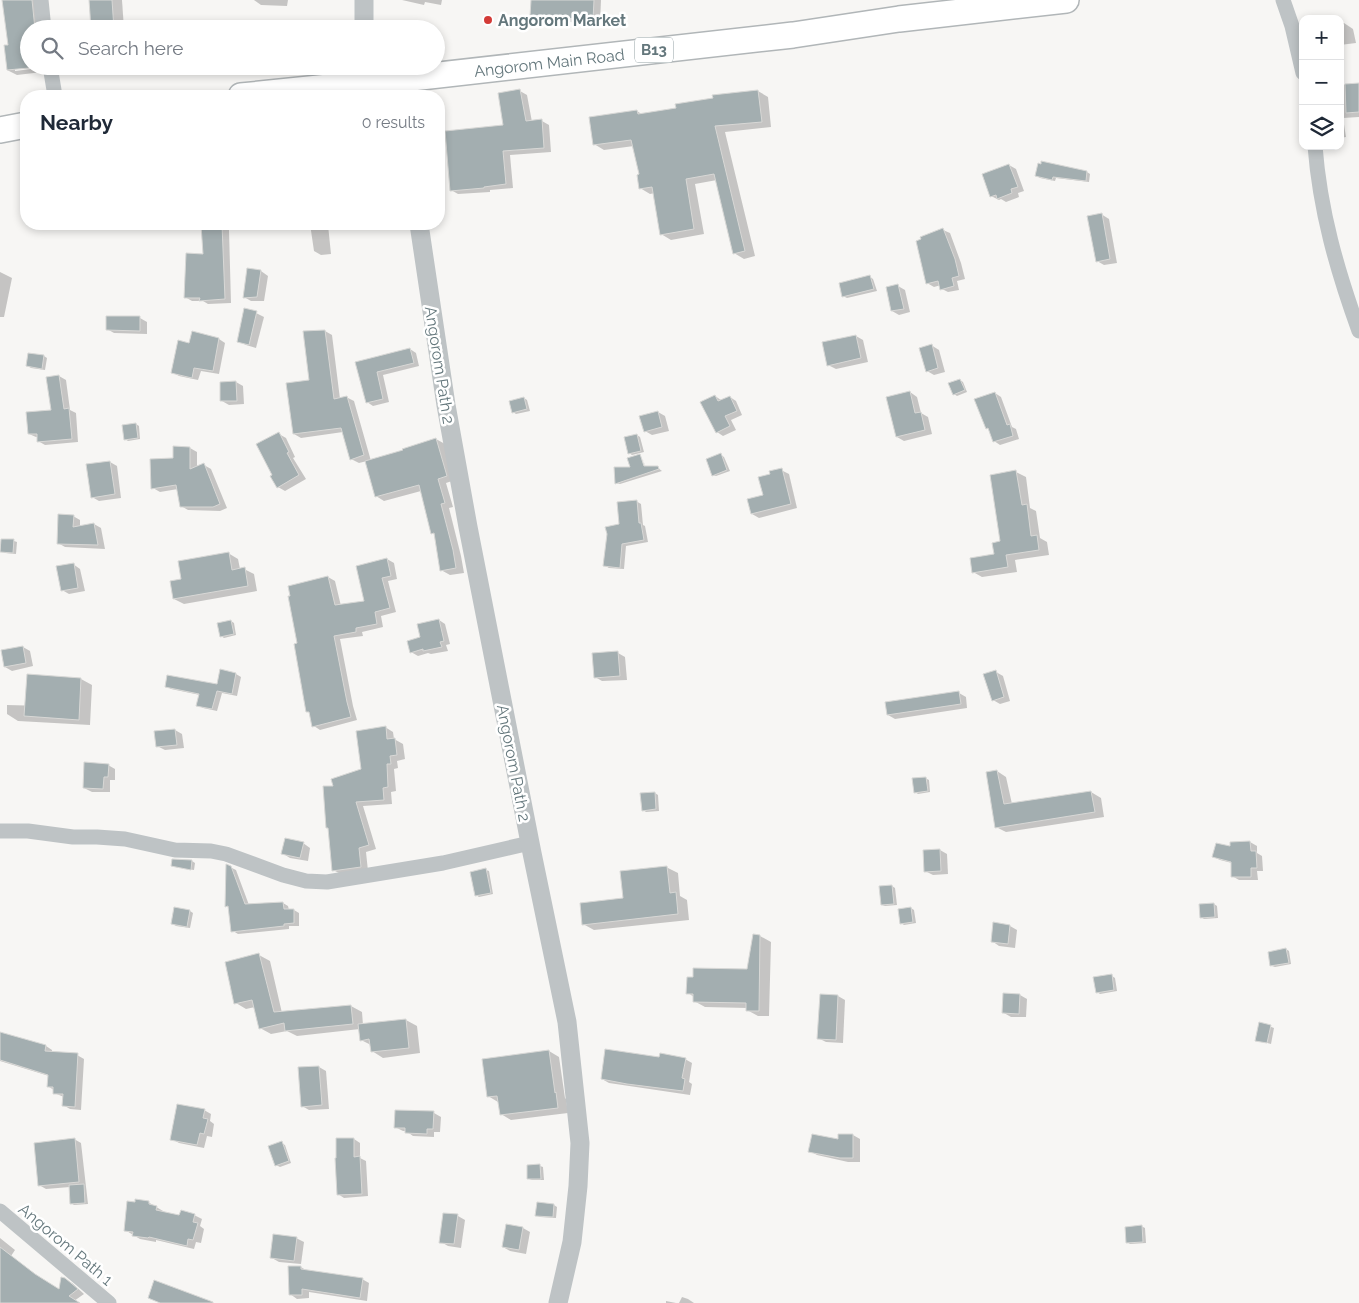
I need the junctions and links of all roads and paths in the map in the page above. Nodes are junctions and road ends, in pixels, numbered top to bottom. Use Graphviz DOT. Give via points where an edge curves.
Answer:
graph roads {
  1 [pos="41,0"];
  2 [pos="364,0"];
  3 [pos="1066,0"];
  4 [pos="1283,0"];
  5 [pos="43,20"];
  6 [pos="364,20"];
  7 [pos="1300,60"];
  8 [pos="52,75"];
  9 [pos="442,75"];
  10 [pos="445,75"];
  11 [pos="380,82"];
  12 [pos="54,90"];
  13 [pos="301,90"];
  14 [pos="20,126"];
  15 [pos="0,130"];
  16 [pos="1315,150"];
  17 [pos="419,230"];
  18 [pos="1359,331"];
  19 [pos="0,831"];
  20 [pos="530,843"];
  21 [pos="0,1211"];
  22 [pos="109,1303"];
  23 [pos="558,1303"];
  1 -- 5 [label="street"];
  2 -- 6 [label="street"];
  3 -- 10 [label="highway, Angorom Main Road / B13"];
  4 -- 7 [label="street"];
  8 -- 12 [label="street"];
  9 -- 11 [label="highway, Angorom Main Road / B13"];
  11 -- 13 [label="highway, Angorom Main Road / B13"];
  14 -- 15 [label="highway"];
  16 -- 18 [label="street" via="1336,266"];
  17 -- 20 [label="street, Angorom Path 2" via="468,527"];
  19 -- 20 [label="street" via="125,839 175,850 210,851 283,875 327,882 443,863"];
  20 -- 23 [label="street, Angorom Path 2" via="567,1022 580,1143 572,1242"];
  21 -- 22 [label="street, Angorom Path 1"];
}
